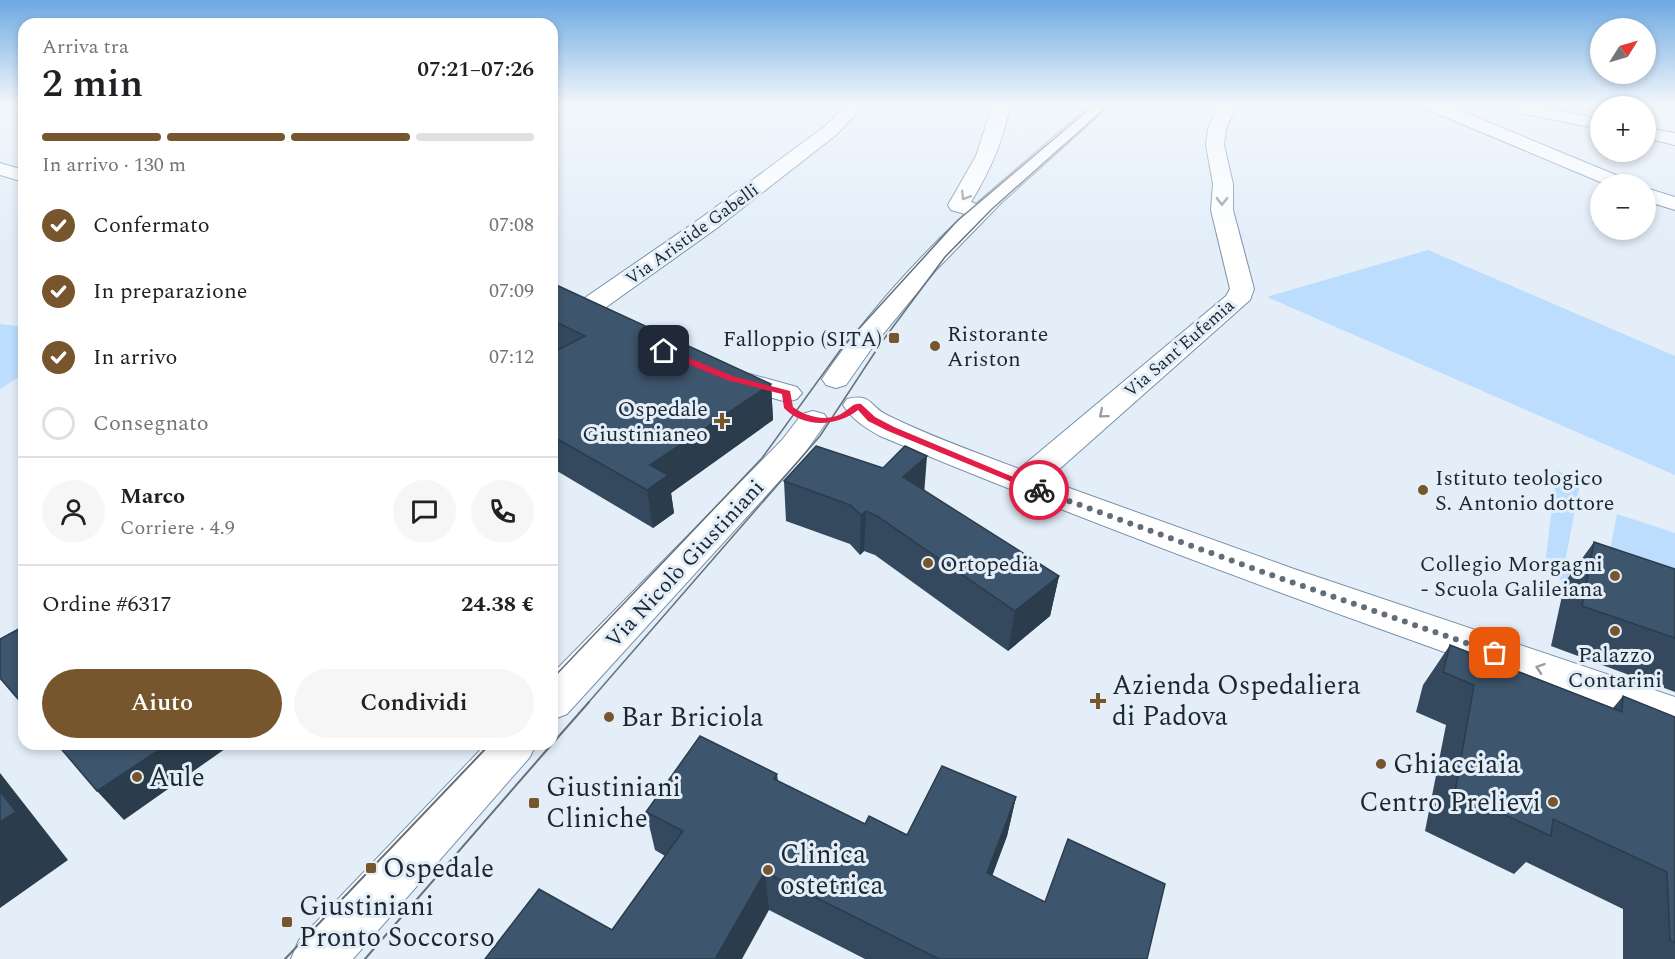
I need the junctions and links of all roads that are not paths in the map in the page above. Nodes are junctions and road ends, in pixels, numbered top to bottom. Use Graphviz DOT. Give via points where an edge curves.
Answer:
graph roads {
  1 [pos="807,149"];
  2 [pos="989,149"];
  3 [pos="1050,149"];
  4 [pos="1216,149"];
  5 [pos="1537,149"];
  6 [pos="0,169"];
  7 [pos="18,174"];
  8 [pos="1597,174"];
  9 [pos="1656,197"];
  10 [pos="1675,204"];
  11 [pos="979,212"];
  12 [pos="581,315"];
  13 [pos="708,369"];
  14 [pos="836,379"];
  15 [pos="787,393"];
  16 [pos="858,405"];
  17 [pos="813,420"];
  18 [pos="1023,483"];
  19 [pos="558,696"];
  20 [pos="1675,715"];
  21 [pos="509,750"];
  22 [pos="318,959"];
  1 -- 12 [label="street, Via Aristide Gabelli"];
  2 -- 11 [label="street, one-way" via="959,205"];
  3 -- 11 [label="street"];
  4 -- 18 [label="street, Via Sant'Eufemia, one-way" via="1223,184 1222,210 1242,289 1237,300"];
  5 -- 8 [label="street"];
  6 -- 7 [label="street"];
  9 -- 10 [label="street"];
  11 -- 14 [label="street" via="896,298"];
  13 -- 15 [label="street"];
  14 -- 15 [label="street" via="807,380"];
  14 -- 16 [label="street" via="854,387 859,393"];
  15 -- 17 [label="street" via="789,408"];
  16 -- 17 [label="street" via="846,416"];
  16 -- 18 [label="street" via="872,419 891,429"];
  17 -- 19 [label="street, Via Nicolò Giustiniani" via="793,447"];
  20 -- 18 [label="street, one-way" via="1274,576"];
  21 -- 22 [label="street"];
}
